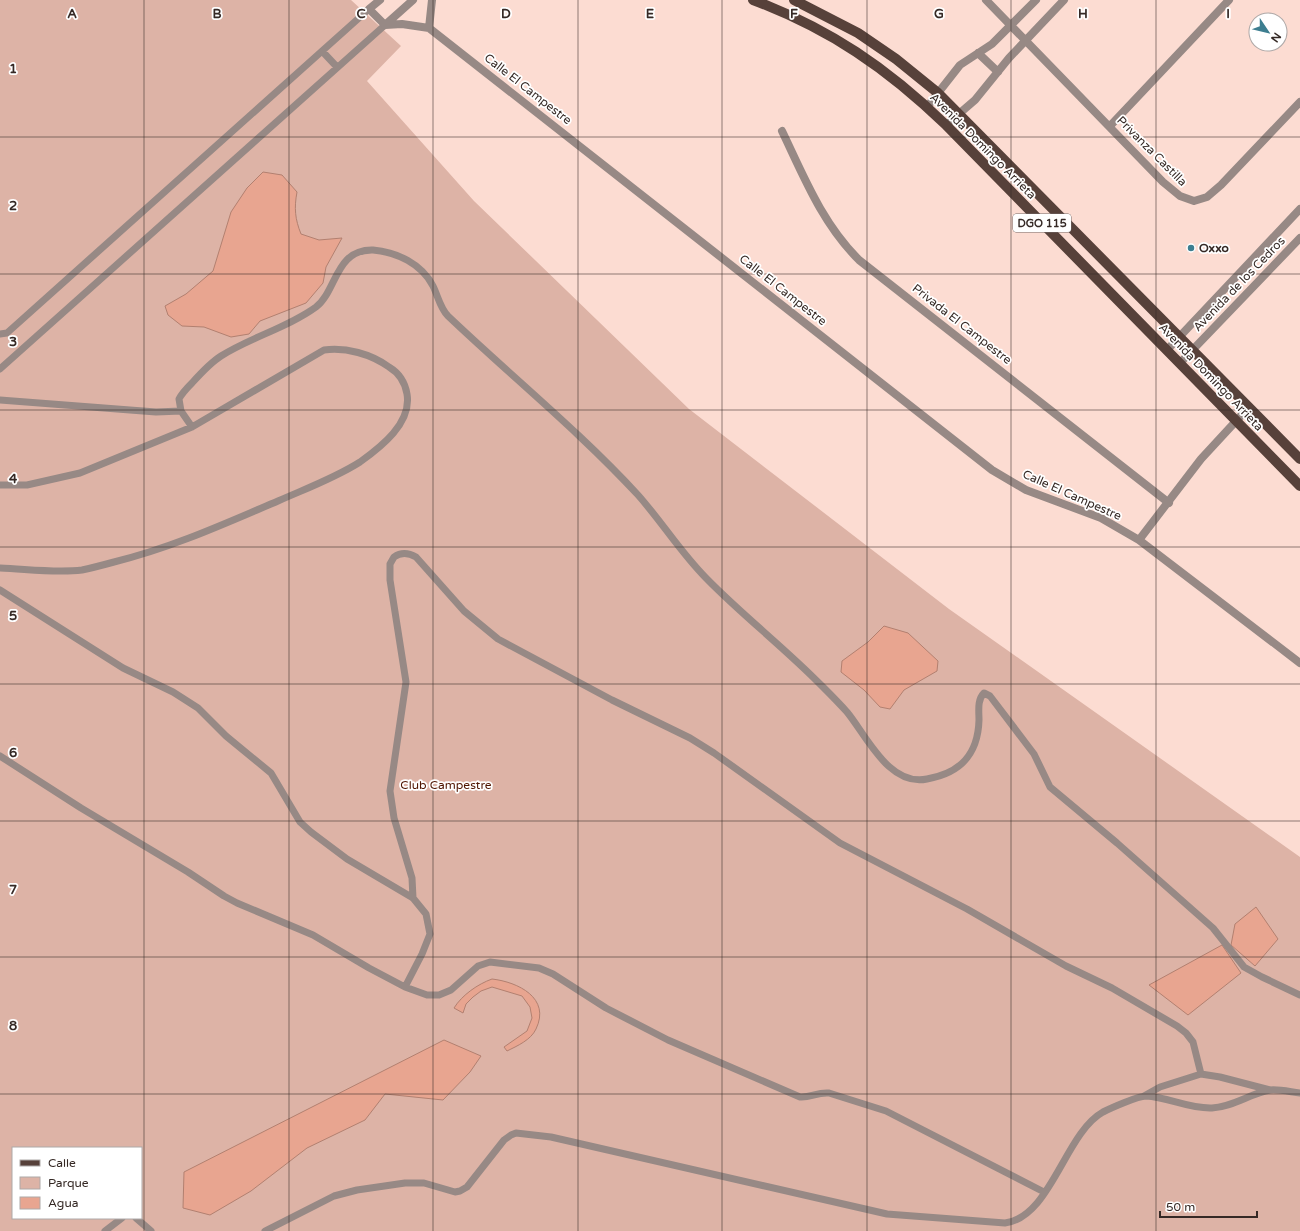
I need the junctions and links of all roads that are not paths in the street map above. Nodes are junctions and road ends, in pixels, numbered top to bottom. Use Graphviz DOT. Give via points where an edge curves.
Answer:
graph roads {
  1 [pos="380,0"];
  2 [pos="413,0"];
  3 [pos="432,0"];
  4 [pos="753,0"];
  5 [pos="794,0"];
  6 [pos="986,0"];
  7 [pos="1036,0"];
  8 [pos="1064,0"];
  9 [pos="1229,0"];
  10 [pos="369,9"];
  11 [pos="385,25"];
  12 [pos="1012,25"];
  13 [pos="429,28"];
  14 [pos="1026,39"];
  15 [pos="322,51"];
  16 [pos="978,53"];
  17 [pos="337,67"];
  18 [pos="998,72"];
  19 [pos="938,93"];
  20 [pos="1300,102"];
  21 [pos="927,107"];
  22 [pos="960,114"];
  23 [pos="946,125"];
  24 [pos="1110,126"];
  25 [pos="782,131"];
  26 [pos="1300,209"];
  27 [pos="1300,238"];
  28 [pos="3,334"];
  29 [pos="1179,337"];
  30 [pos="0,340"];
  31 [pos="1167,350"];
  32 [pos="1192,351"];
  33 [pos="1180,364"];
  34 [pos="0,369"];
  35 [pos="0,400"];
  36 [pos="1249,408"];
  37 [pos="182,411"];
  38 [pos="1235,421"];
  39 [pos="192,428"];
  40 [pos="1300,459"];
  41 [pos="0,485"];
  42 [pos="1300,486"];
  43 [pos="1168,503"];
  44 [pos="1139,540"];
  45 [pos="0,568"];
  46 [pos="0,590"];
  47 [pos="1300,663"];
  48 [pos="0,756"];
  49 [pos="414,898"];
  50 [pos="405,987"];
  51 [pos="1300,995"];
  52 [pos="1201,1074"];
  53 [pos="1270,1090"];
  54 [pos="1300,1093"];
  55 [pos="1144,1096"];
  56 [pos="1044,1192"];
  57 [pos="121,1219"];
  58 [pos="137,1219"];
  59 [pos="105,1231"];
  60 [pos="151,1231"];
  61 [pos="265,1231"];
  1 -- 10 [label="street"];
  2 -- 11 [label="street"];
  3 -- 13 [label="street"];
  4 -- 21 [label="main road, Avenida Domingo Arrieta / DGO 115" via="842,42 887,72"];
  5 -- 19 [label="main road, Avenida Domingo Arrieta / DGO 115" via="858,34 896,59"];
  6 -- 12 [label="street, Privanza Castilla"];
  7 -- 12 [label="street"];
  8 -- 14 [label="street"];
  9 -- 24 [label="street"];
  10 -- 11 [label="street"];
  10 -- 15 [label="lane"];
  11 -- 13 [label="street, Calle El Campestre" via="402,24"];
  11 -- 17 [label="lane"];
  12 -- 14 [label="street, Privanza Castilla"];
  12 -- 16 [label="street"];
  13 -- 44 [label="street, Calle El Campestre" via="992,470 1026,490 1101,518"];
  14 -- 18 [label="street"];
  14 -- 24 [label="street, Privanza Castilla"];
  15 -- 17 [label="lane"];
  15 -- 28 [label="lane"];
  16 -- 18 [label="street"];
  16 -- 19 [label="street" via="960,65"];
  17 -- 34 [label="lane"];
  18 -- 22 [label="street"];
  19 -- 21 [label="street"];
  19 -- 22 [label="main road, Avenida Domingo Arrieta / DGO 115"];
  20 -- 24 [label="street, Privanza Castilla" via="1221,185 1207,197 1194,201 1180,196 1163,182"];
  21 -- 23 [label="main road, Avenida Domingo Arrieta / DGO 115"];
  22 -- 23 [label="street"];
  22 -- 29 [label="main road, Avenida Domingo Arrieta / DGO 115"];
  23 -- 31 [label="main road, Avenida Domingo Arrieta / DGO 115"];
  25 -- 43 [label="street, Privada El Campestre" via="827,222 859,260"];
  26 -- 29 [label="street, Avenida de los Cedros"];
  27 -- 32 [label="street, Avenida de los Cedros"];
  28 -- 30 [label="lane"];
  29 -- 31 [label="street, Avenida de los Cedros"];
  29 -- 32 [label="main road, Avenida Domingo Arrieta / DGO 115"];
  31 -- 33 [label="main road, Avenida Domingo Arrieta / DGO 115"];
  32 -- 33 [label="street, Avenida de los Cedros"];
  32 -- 36 [label="main road, Avenida Domingo Arrieta / DGO 115"];
  33 -- 38 [label="main road, Avenida Domingo Arrieta / DGO 115"];
  35 -- 37 [label="lane" via="156,412"];
  36 -- 38 [label="street"];
  36 -- 40 [label="main road, Avenida Domingo Arrieta / DGO 115"];
  37 -- 39 [label="lane"];
  37 -- 51 [label="lane" via="178,403 180,396 206,368 224,354 315,307 324,297 338,271 352,256 358,252 372,250 399,256 410,262 426,277 448,316 591,448 638,496 692,564 823,687 847,712 884,762 894,771 909,778 926,780 956,769 971,753 977,740 981,696 984,693 990,696 1034,754 1050,787 1213,928 1244,967"];
  38 -- 42 [label="main road, Avenida Domingo Arrieta / DGO 115"];
  38 -- 43 [label="street" via="1201,459"];
  39 -- 41 [label="lane" via="80,473 27,485"];
  39 -- 45 [label="lane" via="324,350 334,348 359,353 384,363 401,378 406,387 407,410 401,423 388,438 359,462 311,486 149,553 82,570"];
  43 -- 44 [label="street"];
  44 -- 47 [label="street, Calle El Campestre"];
  46 -- 49 [label="lane" via="123,668 173,692 198,708 226,736 271,773 300,822 311,832 346,858"];
  48 -- 50 [label="lane" via="81,808 175,863 224,896 313,935"];
  49 -- 50 [label="lane" via="426,914 430,934"];
  49 -- 52 [label="lane" via="412,878 394,818 390,791 406,682 390,580 390,564 394,556 404,554 416,557 464,611 498,639 690,738 714,752 840,843 960,905 1177,1026 1193,1042"];
  50 -- 56 [label="lane" via="427,995 446,994 478,966 490,962 546,970 606,1008 668,1040 800,1097 806,1098 820,1092 829,1093 886,1111"];
  52 -- 53 [label="lane"];
  52 -- 55 [label="lane" via="1160,1087"];
  53 -- 54 [label="lane"];
  53 -- 55 [label="lane" via="1225,1106 1211,1108"];
  55 -- 56 [label="lane" via="1103,1112 1092,1120"];
  56 -- 61 [label="lane" via="1024,1217 1006,1224 906,1217 551,1137 516,1133 504,1140 467,1187 460,1191 455,1192 424,1183 357,1190 327,1199"];
  57 -- 59 [label="lane"];
  58 -- 60 [label="lane"];
}
